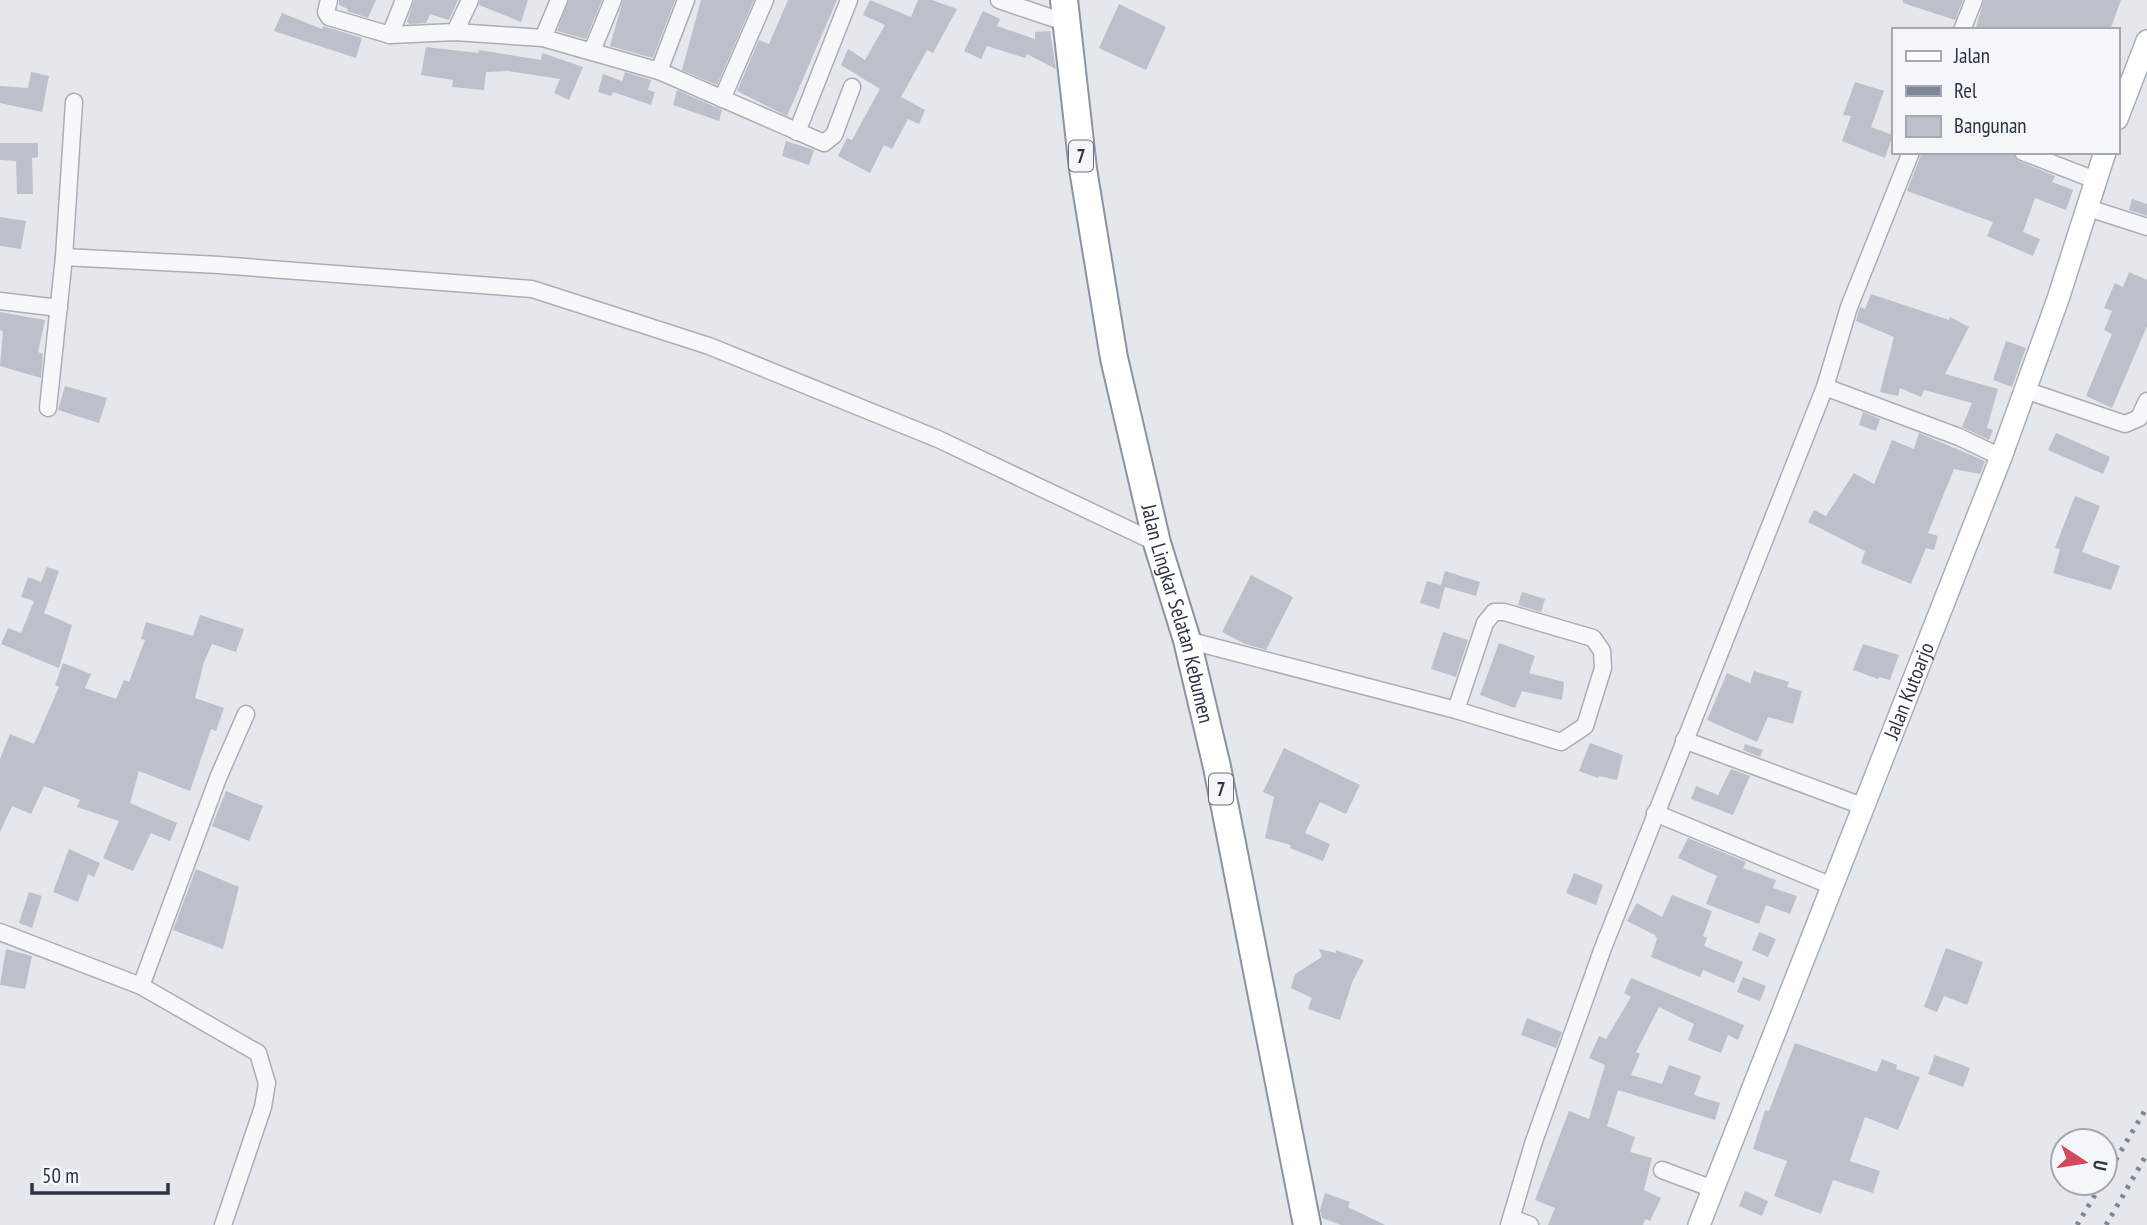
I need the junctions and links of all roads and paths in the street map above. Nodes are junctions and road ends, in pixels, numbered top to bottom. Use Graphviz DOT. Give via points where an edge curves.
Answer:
graph roads {
  1 [pos="329,0"];
  2 [pos="404,0"];
  3 [pos="471,0"];
  4 [pos="559,0"];
  5 [pos="612,0"];
  6 [pos="687,0"];
  7 [pos="765,0"];
  8 [pos="849,0"];
  9 [pos="999,0"];
  10 [pos="1974,0"];
  11 [pos="1063,6"];
  12 [pos="1963,28"];
  13 [pos="455,32"];
  14 [pos="390,35"];
  15 [pos="543,37"];
  16 [pos="2147,41"];
  17 [pos="592,51"];
  18 [pos="2142,69"];
  19 [pos="659,71"];
  20 [pos="852,87"];
  21 [pos="722,99"];
  22 [pos="74,102"];
  23 [pos="2119,115"];
  24 [pos="797,132"];
  25 [pos="1910,154"];
  26 [pos="2028,154"];
  27 [pos="2104,154"];
  28 [pos="2095,180"];
  29 [pos="2085,207"];
  30 [pos="2147,227"];
  31 [pos="64,257"];
  32 [pos="0,301"];
  33 [pos="59,308"];
  34 [pos="1825,387"];
  35 [pos="2025,390"];
  36 [pos="2147,401"];
  37 [pos="48,408"];
  38 [pos="2001,457"];
  39 [pos="1157,543"];
  40 [pos="1187,640"];
  41 [pos="1456,710"];
  42 [pos="246,714"];
  43 [pos="1684,740"];
  44 [pos="1865,807"];
  45 [pos="1655,813"];
  46 [pos="1832,887"];
  47 [pos="0,932"];
  48 [pos="141,986"];
  49 [pos="1662,1170"];
  50 [pos="1713,1189"];
  51 [pos="1511,1222"];
  52 [pos="223,1225"];
  53 [pos="1307,1225"];
  54 [pos="1530,1225"];
  55 [pos="1699,1225"];
  1 -- 14 [label="street" via="329,18"];
  2 -- 14 [label="street"];
  3 -- 13 [label="street"];
  4 -- 15 [label="street"];
  5 -- 17 [label="street"];
  6 -- 19 [label="street"];
  7 -- 21 [label="street"];
  8 -- 24 [label="street"];
  9 -- 11 [label="street"];
  10 -- 12 [label="street"];
  11 -- 39 [label="highway, Jalan Lingkar Selatan Kebumen / 7" via="1114,358"];
  13 -- 14 [label="street"];
  13 -- 15 [label="street"];
  15 -- 17 [label="street"];
  16 -- 18 [label="main road"];
  17 -- 19 [label="street"];
  18 -- 23 [label="main road"];
  19 -- 21 [label="street"];
  20 -- 24 [label="street" via="828,142"];
  21 -- 24 [label="street"];
  22 -- 31 [label="street"];
  25 -- 34 [label="street" via="1849,307"];
  26 -- 28 [label="street"];
  27 -- 28 [label="main road, Jalan Kutoarjo"];
  28 -- 29 [label="main road, Jalan Kutoarjo"];
  29 -- 30 [label="street"];
  29 -- 35 [label="main road, Jalan Kutoarjo"];
  31 -- 33 [label="street"];
  31 -- 39 [label="street" via="532,289 709,346 925,434"];
  32 -- 33 [label="street"];
  33 -- 37 [label="street"];
  34 -- 38 [label="street"];
  34 -- 43 [label="street"];
  35 -- 36 [label="street" via="2125,424 2139,418"];
  35 -- 38 [label="main road, Jalan Kutoarjo"];
  38 -- 44 [label="main road, Jalan Kutoarjo"];
  39 -- 40 [label="highway, Jalan Lingkar Selatan Kebumen / 7"];
  40 -- 41 [label="street"];
  40 -- 53 [label="highway, Jalan Lingkar Selatan Kebumen / 7"];
  41 -- 41 [label="street" via="1561,742 1585,726 1603,668 1602,651 1593,638 1494,612 1485,623"];
  42 -- 48 [label="street"];
  43 -- 44 [label="street"];
  43 -- 45 [label="street"];
  44 -- 46 [label="main road, Jalan Kutoarjo"];
  45 -- 46 [label="street"];
  45 -- 51 [label="street" via="1532,1144"];
  46 -- 50 [label="main road, Jalan Kutoarjo"];
  47 -- 48 [label="street"];
  48 -- 52 [label="street" via="258,1053 264,1068 263,1107"];
  49 -- 50 [label="street"];
  50 -- 55 [label="main road, Jalan Kutoarjo"];
  51 -- 54 [label="street"];
}
